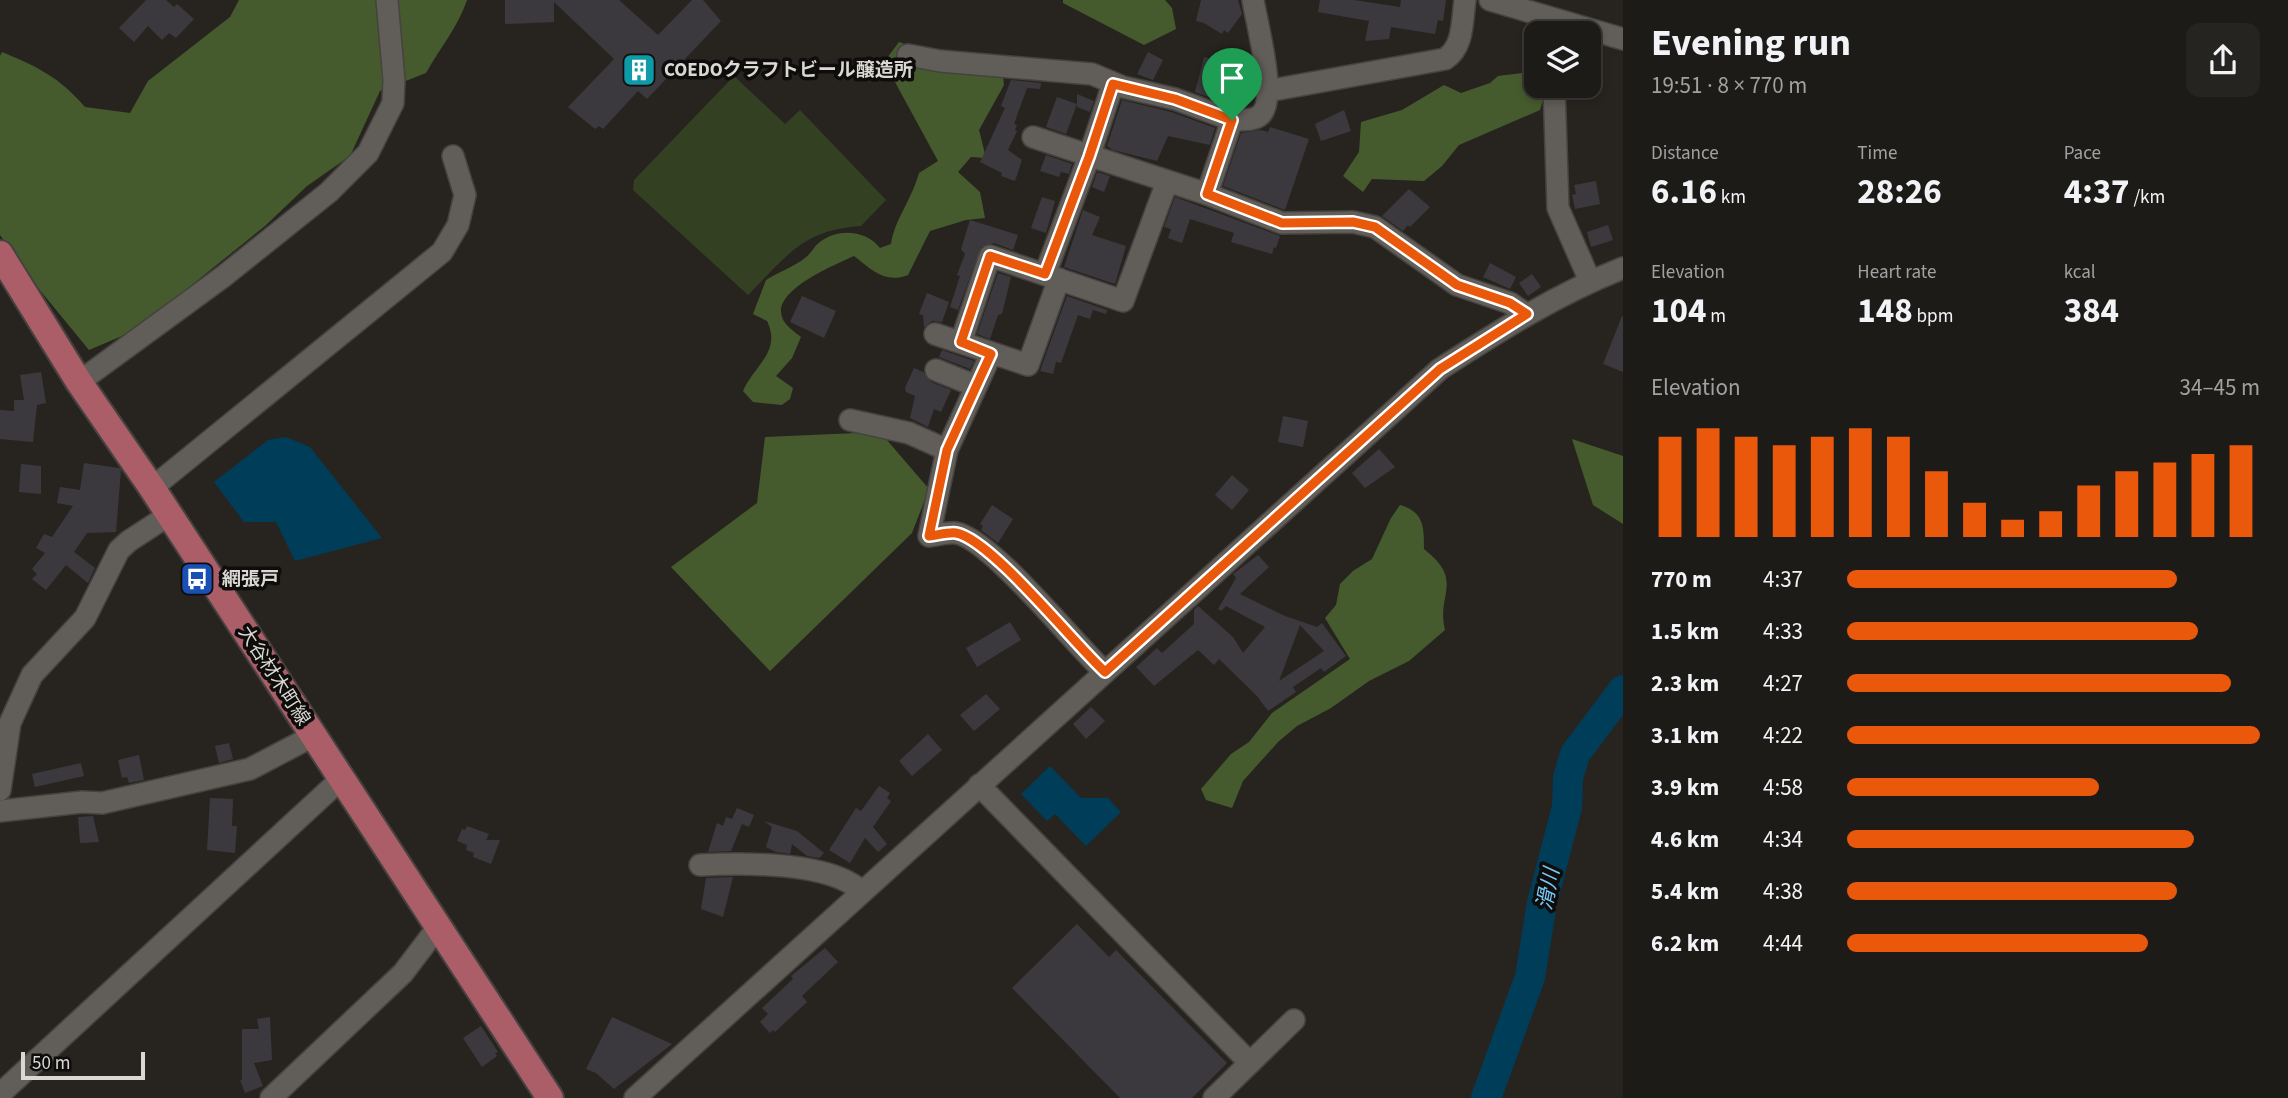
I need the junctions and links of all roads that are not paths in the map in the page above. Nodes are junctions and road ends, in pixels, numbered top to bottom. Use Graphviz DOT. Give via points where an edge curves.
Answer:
graph roads {
  1 [pos="387,0"];
  2 [pos="1253,0"];
  3 [pos="1465,0"];
  4 [pos="1490,0"];
  5 [pos="1542,16"];
  6 [pos="1623,39"];
  7 [pos="908,55"];
  8 [pos="1113,84"];
  9 [pos="1267,91"];
  10 [pos="1554,98"];
  11 [pos="1232,120"];
  12 [pos="1033,137"];
  13 [pos="453,156"];
  14 [pos="1089,157"];
  15 [pos="1167,182"];
  16 [pos="1207,194"];
  17 [pos="2,264"];
  18 [pos="1623,268"];
  19 [pos="1052,276"];
  20 [pos="1590,281"];
  21 [pos="1527,314"];
  22 [pos="935,334"];
  23 [pos="961,342"];
  24 [pos="991,354"];
  25 [pos="936,370"];
  26 [pos="79,382"];
  27 [pos="976,386"];
  28 [pos="850,420"];
  29 [pos="947,450"];
  30 [pos="152,488"];
  31 [pos="169,515"];
  32 [pos="1105,672"];
  33 [pos="313,736"];
  34 [pos="341,779"];
  35 [pos="979,785"];
  36 [pos="0,790"];
  37 [pos="0,811"];
  38 [pos="700,865"];
  39 [pos="862,891"];
  40 [pos="438,927"];
  41 [pos="1294,1020"];
  42 [pos="1250,1063"];
  43 [pos="0,1094"];
  44 [pos="271,1098"];
  45 [pos="550,1098"];
  46 [pos="635,1098"];
  47 [pos="1214,1098"];
  1 -- 26 [label="street" via="393,103 368,153 329,192 234,268"];
  2 -- 9 [label="street"];
  3 -- 9 [label="street" via="1459,43 1445,59"];
  4 -- 5 [label="street"];
  5 -- 6 [label="street"];
  7 -- 8 [label="street" via="1092,74"];
  8 -- 11 [label="street" via="1175,99"];
  8 -- 14 [label="street"];
  9 -- 11 [label="street" via="1266,107 1259,116"];
  10 -- 20 [label="street" via="1558,208"];
  11 -- 16 [label="street"];
  12 -- 14 [label="street"];
  13 -- 30 [label="street" via="465,195 458,225 442,252"];
  14 -- 15 [label="street"];
  14 -- 19 [label="street"];
  15 -- 16 [label="street"];
  15 -- 19 [label="street" via="1124,301"];
  16 -- 21 [label="street" via="1282,223 1353,222 1375,227 1457,285 1510,303"];
  17 -- 26 [label="main road, 大谷材木町線"];
  18 -- 20 [label="street"];
  19 -- 23 [label="street" via="990,256"];
  19 -- 24 [label="street" via="1028,365"];
  20 -- 21 [label="street"];
  21 -- 32 [label="street" via="1440,369"];
  22 -- 23 [label="street"];
  23 -- 24 [label="street"];
  24 -- 27 [label="street"];
  25 -- 27 [label="street"];
  26 -- 30 [label="main road, 大谷材木町線"];
  27 -- 29 [label="street"];
  28 -- 29 [label="street" via="909,433"];
  29 -- 32 [label="street" via="929,536 957,533 982,546"];
  30 -- 31 [label="main road, 大谷材木町線"];
  31 -- 33 [label="main road, 大谷材木町線"];
  31 -- 36 [label="street" via="119,550 85,618 32,675 10,723"];
  32 -- 35 [label="street"];
  33 -- 34 [label="main road, 大谷材木町線"];
  33 -- 37 [label="street" via="250,769 102,803"];
  34 -- 40 [label="main road, 大谷材木町線"];
  34 -- 43 [label="street"];
  35 -- 39 [label="street"];
  35 -- 42 [label="street"];
  38 -- 39 [label="street" via="803,867 854,883"];
  39 -- 46 [label="street"];
  40 -- 44 [label="street" via="403,973"];
  40 -- 45 [label="main road, 大谷材木町線"];
  41 -- 42 [label="street"];
  42 -- 47 [label="street"];
}
